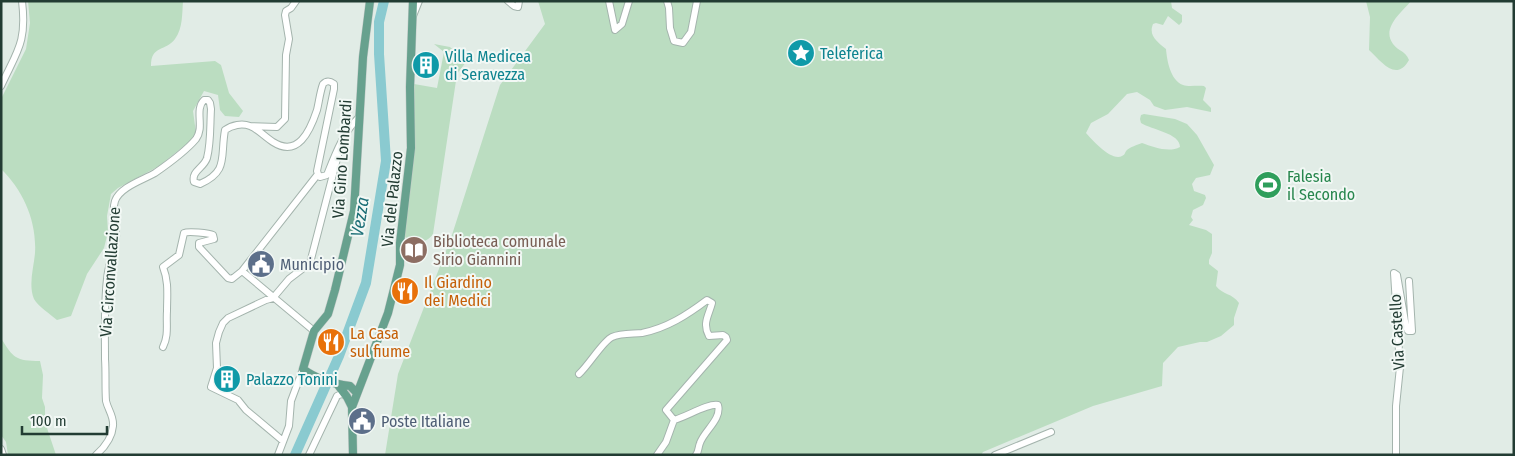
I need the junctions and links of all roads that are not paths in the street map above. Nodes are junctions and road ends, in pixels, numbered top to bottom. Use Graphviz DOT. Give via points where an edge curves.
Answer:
graph roads {
  1 [pos="22,1"];
  2 [pos="296,1"];
  3 [pos="370,1"];
  4 [pos="414,1"];
  5 [pos="419,1"];
  6 [pos="508,1"];
  7 [pos="519,1"];
  8 [pos="609,1"];
  9 [pos="629,1"];
  10 [pos="667,1"];
  11 [pos="697,1"];
  12 [pos="412,17"];
  13 [pos="1,86"];
  14 [pos="359,117"];
  15 [pos="250,126"];
  16 [pos="337,149"];
  17 [pos="318,174"];
  18 [pos="242,271"];
  19 [pos="1409,281"];
  20 [pos="273,298"];
  21 [pos="314,331"];
  22 [pos="163,347"];
  23 [pos="302,369"];
  24 [pos="579,374"];
  25 [pos="338,385"];
  26 [pos="356,392"];
  27 [pos="346,395"];
  28 [pos="352,407"];
  29 [pos="674,420"];
  30 [pos="1051,432"];
  31 [pos="283,441"];
  32 [pos="1,449"];
  33 [pos="279,451"];
  34 [pos="4,455"];
  35 [pos="96,455"];
  36 [pos="274,455"];
  37 [pos="309,455"];
  38 [pos="353,455"];
  39 [pos="658,455"];
  40 [pos="696,455"];
  41 [pos="995,455"];
  42 [pos="1396,455"];
  1 -- 13 [label="street" via="25,23 22,40"];
  2 -- 15 [label="street" via="285,16 289,39 285,119 277,127"];
  3 -- 14 [label="main road, Via Gino Lombardi"];
  4 -- 12 [label="main road, Via del Palazzo"];
  5 -- 12 [label="street"];
  6 -- 7 [label="street" via="518,7"];
  8 -- 9 [label="street" via="615,30 622,24"];
  10 -- 11 [label="street" via="674,41 683,43 691,32"];
  12 -- 26 [label="main road, Via del Palazzo" via="411,148 400,266 388,313"];
  14 -- 16 [label="street"];
  14 -- 21 [label="main road, Via Gino Lombardi" via="354,212 328,314"];
  15 -- 17 [label="street" via="281,147 292,147 302,140 309,126 322,84 330,81 334,84"];
  15 -- 35 [label="street, Via Circonvallazione" via="232,126 225,130 222,164 218,173 200,184 194,182 194,174 206,159 211,109 208,100 204,100 196,139 172,160 116,198 113,208 115,241 107,281 105,341 106,398 113,426 106,445"];
  16 -- 17 [label="street" via="327,175 320,177"];
  16 -- 20 [label="street" via="338,156 310,263 289,279"];
  17 -- 18 [label="street"];
  18 -- 20 [label="street"];
  18 -- 22 [label="street" via="232,279 228,278 199,247 199,243 214,239 213,235 184,233 178,255 164,268 169,293 167,339"];
  19 -- 42 [label="street, Via Castello" via="1412,331 1406,328 1397,275 1394,273 1400,367"];
  20 -- 21 [label="street"];
  20 -- 31 [label="street" via="223,323 216,343 217,368 211,387 238,400"];
  21 -- 23 [label="main road, Via Gino Lombardi"];
  23 -- 25 [label="main road"];
  23 -- 31 [label="street"];
  24 -- 29 [label="street" via="614,336 657,329 679,320 710,300 705,330 709,336 723,335 726,340 666,410"];
  25 -- 26 [label="main road" via="350,386"];
  25 -- 27 [label="main road"];
  26 -- 27 [label="main road"];
  26 -- 28 [label="main road, Via del Palazzo"];
  27 -- 28 [label="main road"];
  27 -- 37 [label="street" via="337,396"];
  28 -- 38 [label="main road"];
  29 -- 39 [label="street"];
  29 -- 40 [label="street" via="718,404 718,413"];
  30 -- 41 [label="street"];
  31 -- 33 [label="street"];
  32 -- 34 [label="street"];
  33 -- 36 [label="street"];
}
